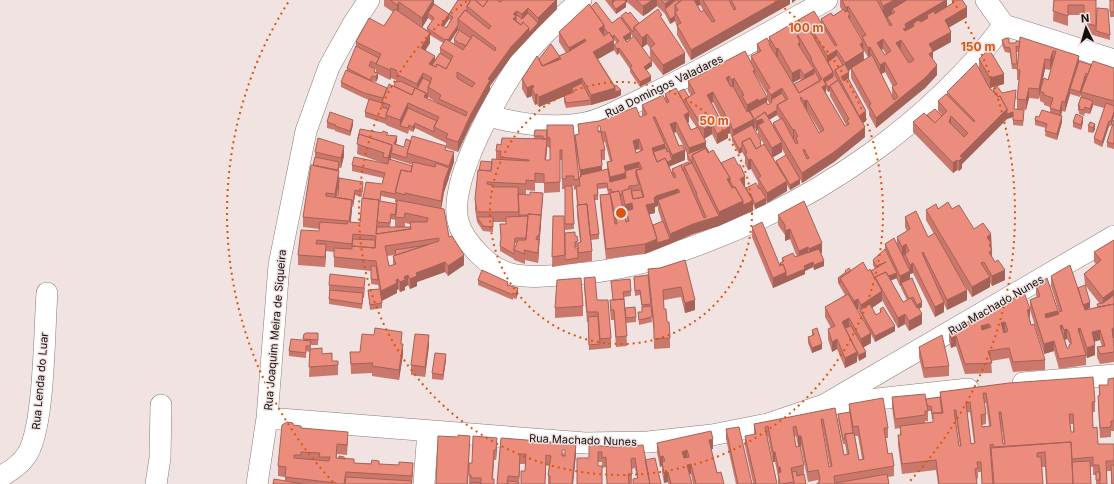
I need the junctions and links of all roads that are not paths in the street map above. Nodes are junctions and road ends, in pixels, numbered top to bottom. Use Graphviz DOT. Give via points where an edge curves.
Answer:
graph roads {
  1 [pos="369,0"];
  2 [pos="581,0"];
  3 [pos="827,0"];
  4 [pos="986,0"];
  5 [pos="1004,25"];
  6 [pos="1114,60"];
  7 [pos="489,116"];
  8 [pos="1114,236"];
  9 [pos="46,293"];
  10 [pos="1114,375"];
  11 [pos="161,405"];
  12 [pos="824,405"];
  13 [pos="267,418"];
  14 [pos="428,432"];
  15 [pos="0,478"];
  16 [pos="156,484"];
  17 [pos="256,484"];
  18 [pos="424,484"];
  1 -- 13 [label="street, Rua Joaquim Meira de Siqueira" via="329,67 306,131 278,265"];
  2 -- 7 [label="street" via="524,57"];
  3 -- 7 [label="street, Rua Domingos Valadares" via="702,70 610,114 581,124 554,127"];
  4 -- 5 [label="street"];
  5 -- 6 [label="street"];
  5 -- 7 [label="street" via="981,56 948,89 853,166 812,192 746,226 667,257 635,266 588,273 535,276 511,274 488,263 476,251 464,236 458,221 457,199 464,168"];
  8 -- 12 [label="street, Rua Machado Nunes"];
  9 -- 15 [label="street, Rua Lenda do Luar" via="39,416 34,440 26,456"];
  10 -- 12 [label="street"];
  11 -- 16 [label="street" via="160,458"];
  12 -- 14 [label="street, Rua Machado Nunes" via="768,424 712,435 648,442 585,443"];
  13 -- 14 [label="street, Rua Machado Nunes"];
  13 -- 17 [label="street, Rua Joaquim Meira de Siqueira"];
  14 -- 18 [label="street"];
}
